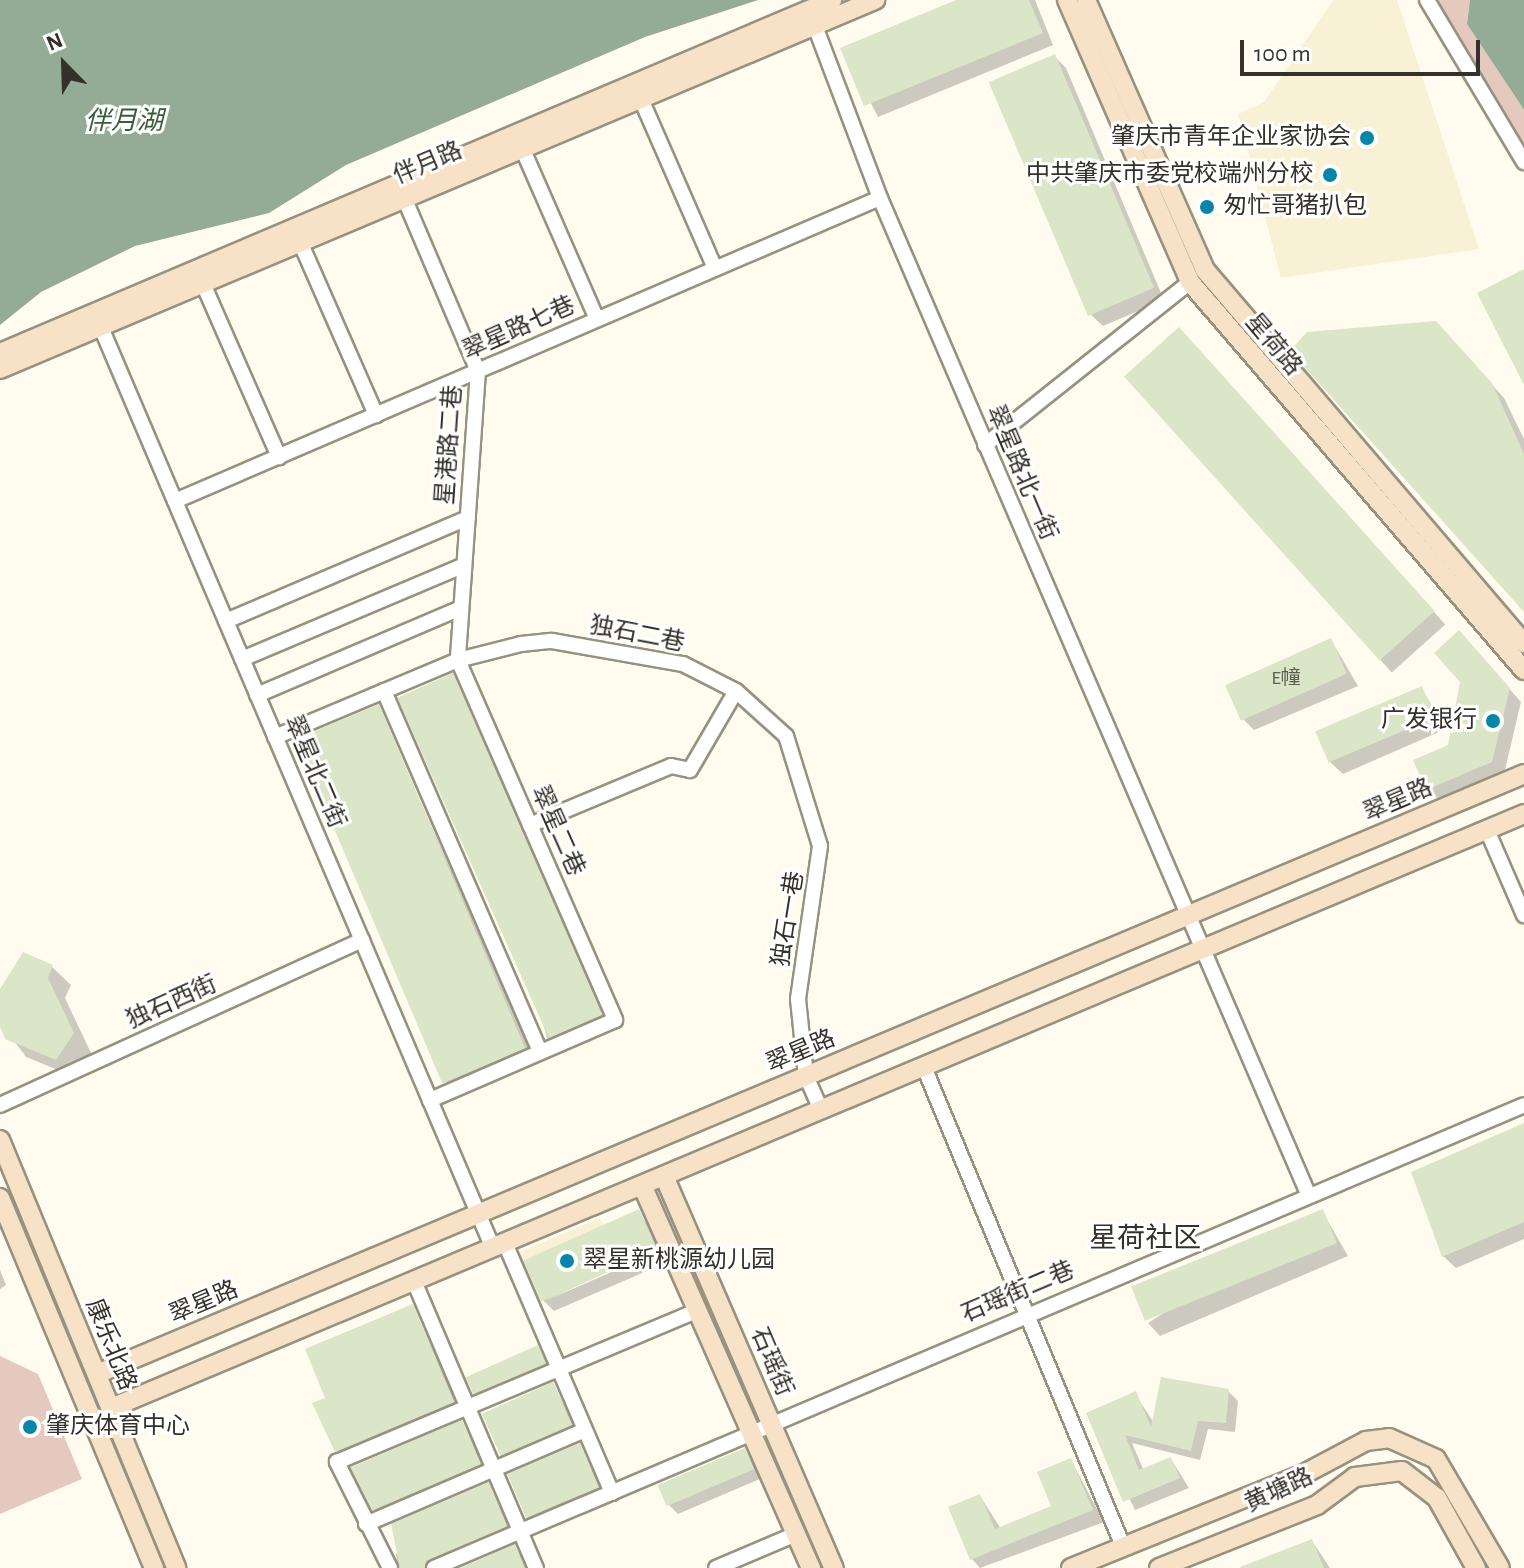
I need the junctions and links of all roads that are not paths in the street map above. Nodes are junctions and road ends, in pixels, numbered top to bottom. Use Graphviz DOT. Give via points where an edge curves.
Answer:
graph roads {
  1 [pos="832,0"];
  2 [pos="875,0"];
  3 [pos="1067,0"];
  4 [pos="1086,0"];
  5 [pos="1427,0"];
  6 [pos="812,18"];
  7 [pos="641,99"];
  8 [pos="523,150"];
  9 [pos="1524,162"];
  10 [pos="880,198"];
  11 [pos="405,200"];
  12 [pos="301,244"];
  13 [pos="715,268"];
  14 [pos="1198,276"];
  15 [pos="204,286"];
  16 [pos="597,319"];
  17 [pos="99,322"];
  18 [pos="0,353"];
  19 [pos="0,369"];
  20 [pos="478,371"];
  21 [pos="376,415"];
  22 [pos="985,445"];
  23 [pos="279,457"];
  24 [pos="175,501"];
  25 [pos="468,518"];
  26 [pos="464,565"];
  27 [pos="461,608"];
  28 [pos="226,621"];
  29 [pos="1524,643"];
  30 [pos="242,659"];
  31 [pos="458,660"];
  32 [pos="1524,670"];
  33 [pos="384,691"];
  34 [pos="736,691"];
  35 [pos="257,695"];
  36 [pos="786,736"];
  37 [pos="275,737"];
  38 [pos="1524,774"];
  39 [pos="1524,814"];
  40 [pos="530,825"];
  41 [pos="1487,830"];
  42 [pos="1187,915"];
  43 [pos="1524,915"];
  44 [pos="362,940"];
  45 [pos="1202,950"];
  46 [pos="540,1052"];
  47 [pos="924,1067"];
  48 [pos="806,1076"];
  49 [pos="430,1100"];
  50 [pos="0,1105"];
  51 [pos="1524,1105"];
  52 [pos="821,1110"];
  53 [pos="0,1140"];
  54 [pos="664,1176"];
  55 [pos="642,1185"];
  56 [pos="1309,1196"];
  57 [pos="0,1198"];
  58 [pos="478,1214"];
  59 [pos="499,1245"];
  60 [pos="414,1281"];
  61 [pos="698,1310"];
  62 [pos="1024,1313"];
  63 [pos="559,1369"];
  64 [pos="97,1374"];
  65 [pos="468,1407"];
  66 [pos="111,1408"];
  67 [pos="770,1420"];
  68 [pos="750,1429"];
  69 [pos="585,1430"];
  70 [pos="494,1469"];
  71 [pos="612,1493"];
  72 [pos="366,1524"];
  73 [pos="520,1531"];
  74 [pos="796,1534"];
  75 [pos="1123,1546"];
  76 [pos="173,1560"];
  77 [pos="153,1564"];
  78 [pos="390,1568"];
  79 [pos="434,1568"];
  80 [pos="536,1568"];
  81 [pos="716,1568"];
  82 [pos="811,1568"];
  83 [pos="834,1568"];
  84 [pos="1071,1568"];
  85 [pos="1159,1568"];
  86 [pos="1476,1568"];
  87 [pos="1500,1568"];
  1 -- 6 [label="street, 伴月路"];
  2 -- 6 [label="street, 伴月路"];
  3 -- 14 [label="street, 星荷路"];
  4 -- 14 [label="street, 星荷路"];
  5 -- 9 [label="street"];
  6 -- 7 [label="street, 伴月路"];
  6 -- 10 [label="street, 翠星路北一街"];
  6 -- 17 [label="street, 伴月路"];
  7 -- 8 [label="street, 伴月路"];
  7 -- 13 [label="street"];
  8 -- 11 [label="street, 伴月路"];
  8 -- 16 [label="street"];
  10 -- 13 [label="street, 翠星路七巷"];
  10 -- 22 [label="street, 翠星路北一街"];
  11 -- 12 [label="street, 伴月路"];
  11 -- 20 [label="street, 星港路二巷"];
  12 -- 15 [label="street, 伴月路"];
  12 -- 21 [label="street"];
  13 -- 16 [label="street, 翠星路七巷"];
  14 -- 22 [label="street"];
  14 -- 29 [label="street, 星荷路"];
  14 -- 32 [label="street, 星荷路"];
  15 -- 17 [label="street, 伴月路"];
  15 -- 23 [label="street"];
  16 -- 20 [label="street, 翠星路七巷"];
  17 -- 18 [label="street, 伴月路"];
  17 -- 19 [label="street, 伴月路"];
  17 -- 24 [label="street, 翠星北二街"];
  20 -- 21 [label="street, 翠星路七巷"];
  20 -- 25 [label="street, 星港路二巷"];
  21 -- 23 [label="street, 翠星路七巷"];
  22 -- 42 [label="street, 翠星路北一街"];
  23 -- 24 [label="street, 翠星路七巷"];
  24 -- 28 [label="street, 翠星北二街"];
  25 -- 26 [label="street, 星港路二巷"];
  25 -- 28 [label="street"];
  26 -- 27 [label="street, 星港路二巷"];
  26 -- 30 [label="street"];
  27 -- 31 [label="street, 星港路二巷"];
  27 -- 35 [label="street"];
  28 -- 30 [label="street, 翠星北二街"];
  30 -- 35 [label="street, 翠星北二街"];
  31 -- 33 [label="street, 独石二巷"];
  31 -- 34 [label="street, 独石二巷" via="552,641 683,664"];
  31 -- 40 [label="street, 翠星二巷"];
  33 -- 37 [label="street, 独石二巷"];
  33 -- 46 [label="street"];
  34 -- 36 [label="street, 独石二巷"];
  34 -- 40 [label="street" via="690,770 671,766"];
  35 -- 37 [label="street, 翠星北二街"];
  36 -- 48 [label="street, 独石一巷" via="820,846 798,999"];
  37 -- 44 [label="street, 翠星北二街"];
  38 -- 42 [label="street, 翠星路"];
  39 -- 41 [label="street"];
  40 -- 46 [label="street, 翠星二巷" via="615,1020"];
  41 -- 43 [label="street"];
  41 -- 45 [label="street"];
  42 -- 45 [label="street, 翠星路北一街"];
  42 -- 48 [label="street, 翠星路"];
  44 -- 49 [label="street, 翠星北二街"];
  44 -- 50 [label="street, 独石西街"];
  45 -- 47 [label="street"];
  45 -- 56 [label="street, 翠星路北一街"];
  46 -- 49 [label="street"];
  47 -- 52 [label="street"];
  47 -- 62 [label="street"];
  48 -- 52 [label="street, 独石一巷"];
  48 -- 58 [label="street, 翠星路"];
  49 -- 58 [label="street, 翠星北二街"];
  51 -- 56 [label="street, 石瑶街二巷"];
  52 -- 54 [label="street"];
  53 -- 64 [label="street, 康乐北路"];
  54 -- 55 [label="street"];
  54 -- 67 [label="street, 石瑶街"];
  55 -- 59 [label="street"];
  55 -- 61 [label="street, 石瑶街"];
  56 -- 62 [label="street, 石瑶街二巷"];
  57 -- 77 [label="street, 康乐北路"];
  58 -- 59 [label="street, 翠星北二街"];
  58 -- 64 [label="street, 翠星路"];
  59 -- 60 [label="street"];
  59 -- 63 [label="street, 翠星北二街"];
  60 -- 65 [label="street"];
  60 -- 66 [label="street"];
  61 -- 63 [label="street"];
  61 -- 68 [label="street, 石瑶街"];
  62 -- 67 [label="street, 石瑶街二巷"];
  62 -- 75 [label="street"];
  63 -- 65 [label="street"];
  63 -- 69 [label="street, 翠星北二街"];
  64 -- 66 [label="street, 康乐北路"];
  65 -- 70 [label="street"];
  65 -- 72 [label="street" via="337,1462"];
  66 -- 76 [label="street, 康乐北路"];
  67 -- 68 [label="street, 石瑶街二巷"];
  67 -- 83 [label="street, 石瑶街"];
  68 -- 71 [label="street, 石瑶街二巷"];
  68 -- 74 [label="street, 石瑶街"];
  69 -- 70 [label="street"];
  69 -- 71 [label="street, 翠星北二街"];
  70 -- 72 [label="street"];
  70 -- 73 [label="street"];
  71 -- 73 [label="street, 石瑶街二巷"];
  72 -- 78 [label="street"];
  73 -- 79 [label="street, 石瑶街二巷"];
  73 -- 80 [label="street"];
  74 -- 81 [label="street"];
  74 -- 82 [label="street, 石瑶街"];
  75 -- 84 [label="street, 黄塘路"];
  75 -- 87 [label="street, 黄塘路" via="1304,1474 1366,1441 1412,1446 1436,1459"];
  76 -- 77 [label="street"];
  85 -- 86 [label="street, 黄塘路" via="1317,1505 1355,1477 1402,1471 1418,1478"];
}
